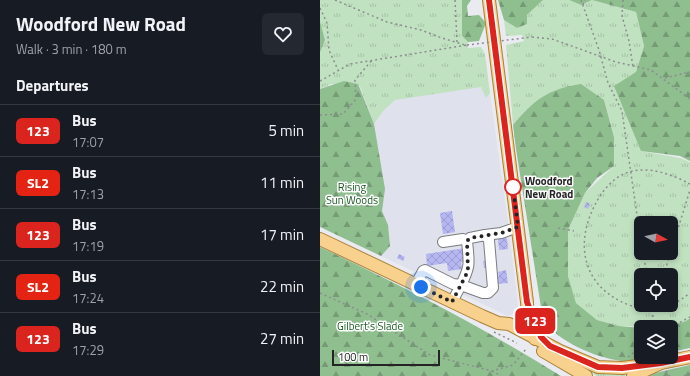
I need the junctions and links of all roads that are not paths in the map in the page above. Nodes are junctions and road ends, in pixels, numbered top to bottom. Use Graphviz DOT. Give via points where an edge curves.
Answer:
graph roads {
  1 [pos="488,0"];
  2 [pos="518,227"];
  3 [pos="485,236"];
  4 [pos="320,239"];
  5 [pos="467,241"];
  6 [pos="443,242"];
  7 [pos="416,284"];
  8 [pos="461,285"];
  9 [pos="452,302"];
  10 [pos="527,307"];
  11 [pos="500,326"];
  12 [pos="534,338"];
  13 [pos="546,343"];
  14 [pos="690,357"];
  15 [pos="678,359"];
  16 [pos="653,364"];
  17 [pos="659,364"];
  18 [pos="586,376"];
  19 [pos="633,376"];
  1 -- 2 [label="main road"];
  2 -- 3 [label="lane"];
  2 -- 10 [label="main road"];
  3 -- 5 [label="lane" via="470,238"];
  3 -- 8 [label="lane" via="489,240 492,291 483,293"];
  4 -- 7 [label="main road"];
  5 -- 6 [label="lane" via="463,239"];
  5 -- 8 [label="lane" via="469,266"];
  7 -- 8 [label="lane" via="425,270 453,284"];
  7 -- 9 [label="main road"];
  8 -- 9 [label="lane"];
  9 -- 11 [label="main road"];
  10 -- 11 [label="main road"];
  10 -- 12 [label="main road" via="528,323"];
  10 -- 13 [label="main road"];
  11 -- 12 [label="main road"];
  11 -- 13 [label="main road" via="506,332"];
  12 -- 13 [label="main road"];
  13 -- 16 [label="main road" via="604,368"];
  13 -- 18 [label="main road"];
  14 -- 15 [label="main road"];
  17 -- 19 [label="main road"];
}
